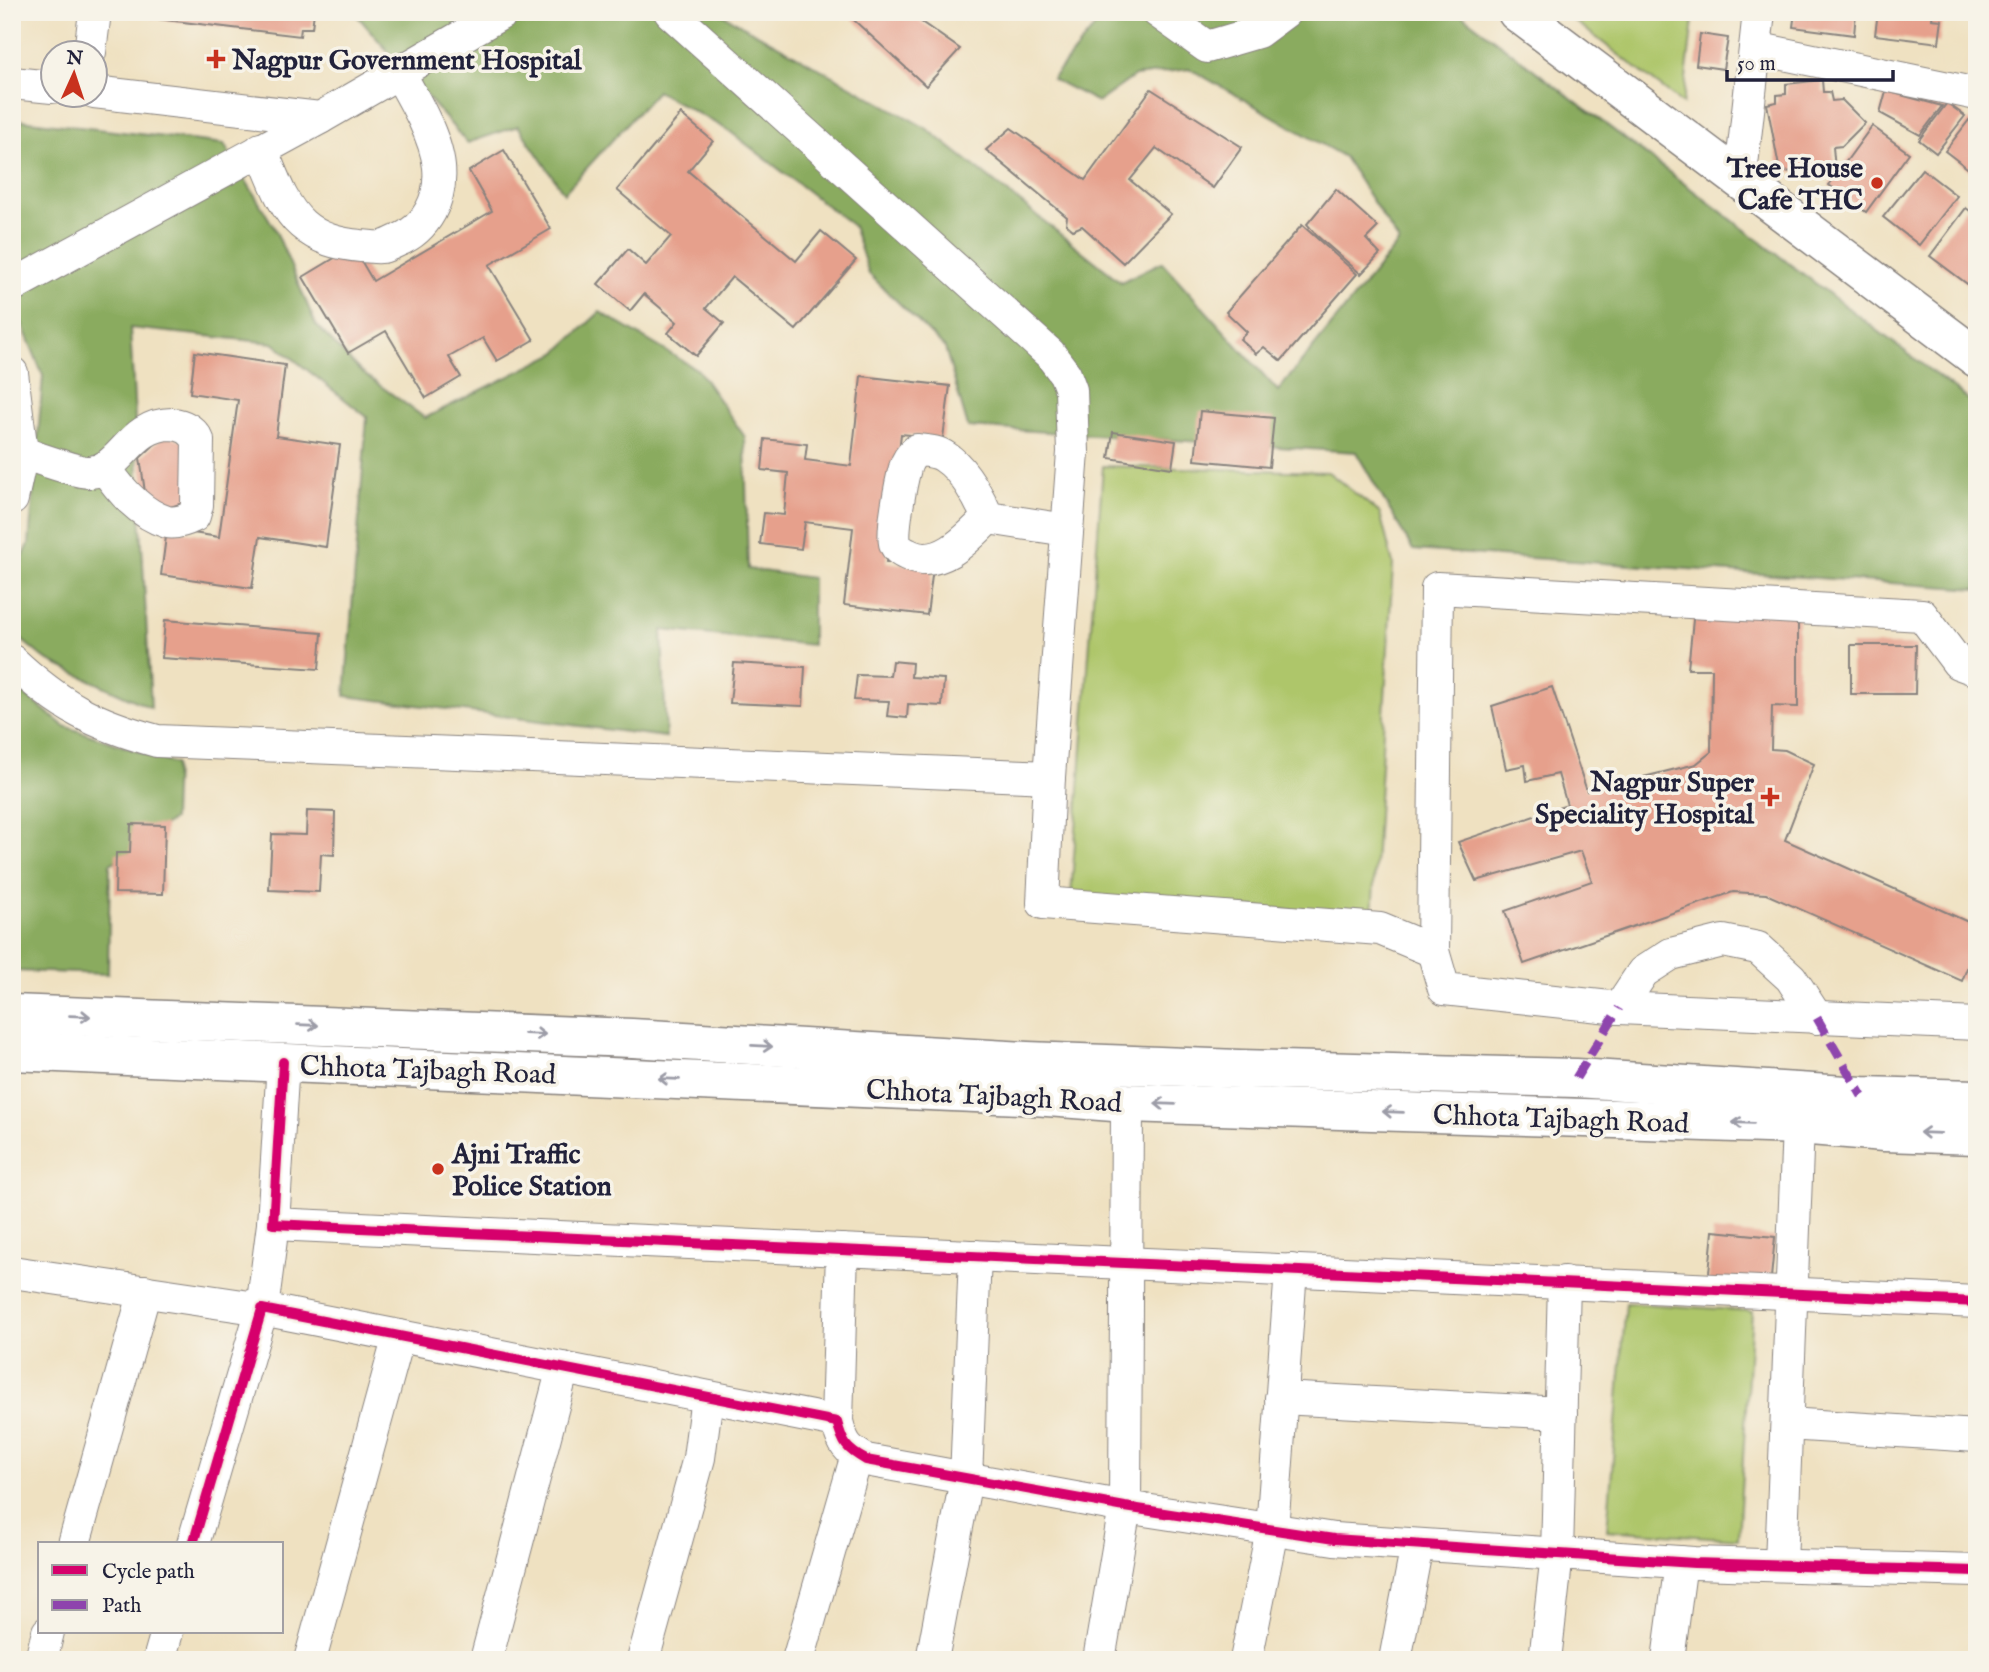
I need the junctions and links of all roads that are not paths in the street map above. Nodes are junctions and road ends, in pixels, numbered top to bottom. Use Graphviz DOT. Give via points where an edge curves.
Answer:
graph roads {
  1 [pos="95,12"];
  2 [pos="504,12"];
  3 [pos="670,12"];
  4 [pos="1158,12"];
  5 [pos="1285,12"];
  6 [pos="1517,12"];
  7 [pos="1543,12"];
  8 [pos="1759,12"];
  9 [pos="92,38"];
  10 [pos="1755,48"];
  11 [pos="399,74"];
  12 [pos="12,83"];
  13 [pos="38,86"];
  14 [pos="108,94"];
  15 [pos="1971,96"];
  16 [pos="320,118"];
  17 [pos="261,149"];
  18 [pos="1742,165"];
  19 [pos="12,286"];
  20 [pos="1977,338"];
  21 [pos="1977,358"];
  22 [pos="12,373"];
  23 [pos="22,453"];
  24 [pos="105,468"];
  25 [pos="12,499"];
  26 [pos="988,517"];
  27 [pos="1067,530"];
  28 [pos="12,661"];
  29 [pos="1977,670"];
  30 [pos="1049,777"];
  31 [pos="1433,951"];
  32 [pos="1619,1008"];
  33 [pos="12,1014"];
  34 [pos="1817,1018"];
  35 [pos="1977,1024"];
  36 [pos="12,1051"];
  37 [pos="283,1062"];
  38 [pos="1128,1065"];
  39 [pos="1977,1100"];
  40 [pos="1127,1103"];
  41 [pos="1804,1108"];
  42 [pos="1977,1135"];
  43 [pos="273,1224"];
  44 [pos="842,1250"];
  45 [pos="975,1255"];
  46 [pos="1126,1263"];
  47 [pos="1291,1270"];
  48 [pos="12,1272"];
  49 [pos="1564,1282"];
  50 [pos="145,1291"];
  51 [pos="1793,1293"];
  52 [pos="1977,1302"];
  53 [pos="262,1308"];
  54 [pos="399,1336"];
  55 [pos="563,1368"];
  56 [pos="707,1396"];
  57 [pos="1282,1398"];
  58 [pos="1561,1413"];
  59 [pos="837,1422"];
  60 [pos="1787,1424"];
  61 [pos="1977,1436"];
  62 [pos="857,1455"];
  63 [pos="966,1479"];
  64 [pos="1125,1507"];
  65 [pos="1272,1530"];
  66 [pos="75,1542"];
  67 [pos="194,1542"];
  68 [pos="1417,1545"];
  69 [pos="1557,1554"];
  70 [pos="1681,1562"];
  71 [pos="1782,1564"];
  72 [pos="1977,1571"];
  73 [pos="48,1634"];
  74 [pos="166,1634"];
  75 [pos="41,1660"];
  76 [pos="159,1660"];
  77 [pos="310,1660"];
  78 [pos="486,1660"];
  79 [pos="643,1660"];
  80 [pos="799,1660"];
  81 [pos="932,1660"];
  82 [pos="1099,1660"];
  83 [pos="1246,1660"];
  84 [pos="1395,1660"];
  85 [pos="1545,1660"];
  86 [pos="1668,1660"];
  1 -- 9 [label="street"];
  2 -- 11 [label="street"];
  3 -- 27 [label="street" via="1050,354 1071,390 1073,452"];
  4 -- 5 [label="street" via="1207,47 1258,32"];
  6 -- 21 [label="main road"];
  7 -- 18 [label="main road"];
  8 -- 10 [label="street"];
  10 -- 15 [label="street"];
  10 -- 18 [label="street"];
  11 -- 16 [label="street"];
  11 -- 17 [label="street" via="435,146 439,169 430,212 422,226 404,238 382,247 332,242 315,234 284,199"];
  12 -- 13 [label="street"];
  14 -- 16 [label="street"];
  16 -- 17 [label="street"];
  17 -- 19 [label="street"];
  18 -- 20 [label="main road"];
  22 -- 23 [label="street"];
  23 -- 24 [label="street" via="89,472"];
  23 -- 25 [label="street"];
  26 -- 27 [label="street"];
  27 -- 30 [label="street"];
  28 -- 30 [label="street" via="37,684 86,716 157,741"];
  29 -- 31 [label="street" via="1958,663 1922,615 1437,588"];
  30 -- 31 [label="street" via="1043,903 1381,929"];
  31 -- 32 [label="street" via="1444,989"];
  32 -- 34 [label="street"];
  32 -- 34 [label="street" via="1643,972 1671,954 1723,941 1758,948 1791,978"];
  33 -- 38 [label="main road, one-way" via="605,1037"];
  34 -- 35 [label="street"];
  36 -- 37 [label="main road, Chhota Tajbagh Road"];
  40 -- 37 [label="main road, Chhota Tajbagh Road, one-way" via="1021,1094"];
  37 -- 43 [label="street"];
  38 -- 40 [label="main road"];
  38 -- 41 [label="main road" via="1576,1078"];
  39 -- 41 [label="main road" via="1862,1096"];
  41 -- 40 [label="main road, Chhota Tajbagh Road, one-way"];
  40 -- 46 [label="street"];
  42 -- 41 [label="main road, Chhota Tajbagh Road, one-way" via="1884,1132"];
  41 -- 51 [label="street"];
  43 -- 44 [label="street"];
  43 -- 53 [label="street"];
  44 -- 45 [label="street"];
  44 -- 59 [label="street"];
  45 -- 46 [label="street"];
  45 -- 63 [label="street"];
  46 -- 47 [label="street"];
  46 -- 64 [label="street"];
  47 -- 49 [label="street"];
  47 -- 57 [label="street"];
  48 -- 50 [label="street"];
  49 -- 51 [label="street"];
  49 -- 58 [label="street"];
  50 -- 53 [label="street"];
  50 -- 66 [label="street"];
  51 -- 52 [label="street"];
  51 -- 60 [label="street"];
  53 -- 54 [label="street"];
  53 -- 67 [label="street"];
  54 -- 55 [label="street"];
  54 -- 77 [label="street"];
  55 -- 56 [label="street"];
  55 -- 78 [label="street"];
  56 -- 59 [label="street"];
  56 -- 79 [label="street" via="699,1458"];
  57 -- 58 [label="street"];
  57 -- 65 [label="street"];
  58 -- 69 [label="street"];
  59 -- 62 [label="street" via="842,1443"];
  60 -- 61 [label="street"];
  60 -- 71 [label="street"];
  62 -- 63 [label="street"];
  62 -- 80 [label="street"];
  63 -- 64 [label="street"];
  63 -- 81 [label="street"];
  64 -- 65 [label="street"];
  64 -- 82 [label="street"];
  65 -- 68 [label="street"];
  65 -- 83 [label="street"];
  68 -- 69 [label="street"];
  68 -- 84 [label="street"];
  69 -- 70 [label="street"];
  69 -- 85 [label="street"];
  70 -- 71 [label="street"];
  70 -- 86 [label="street"];
  71 -- 72 [label="street"];
  73 -- 75 [label="street"];
  74 -- 76 [label="street"];
}
